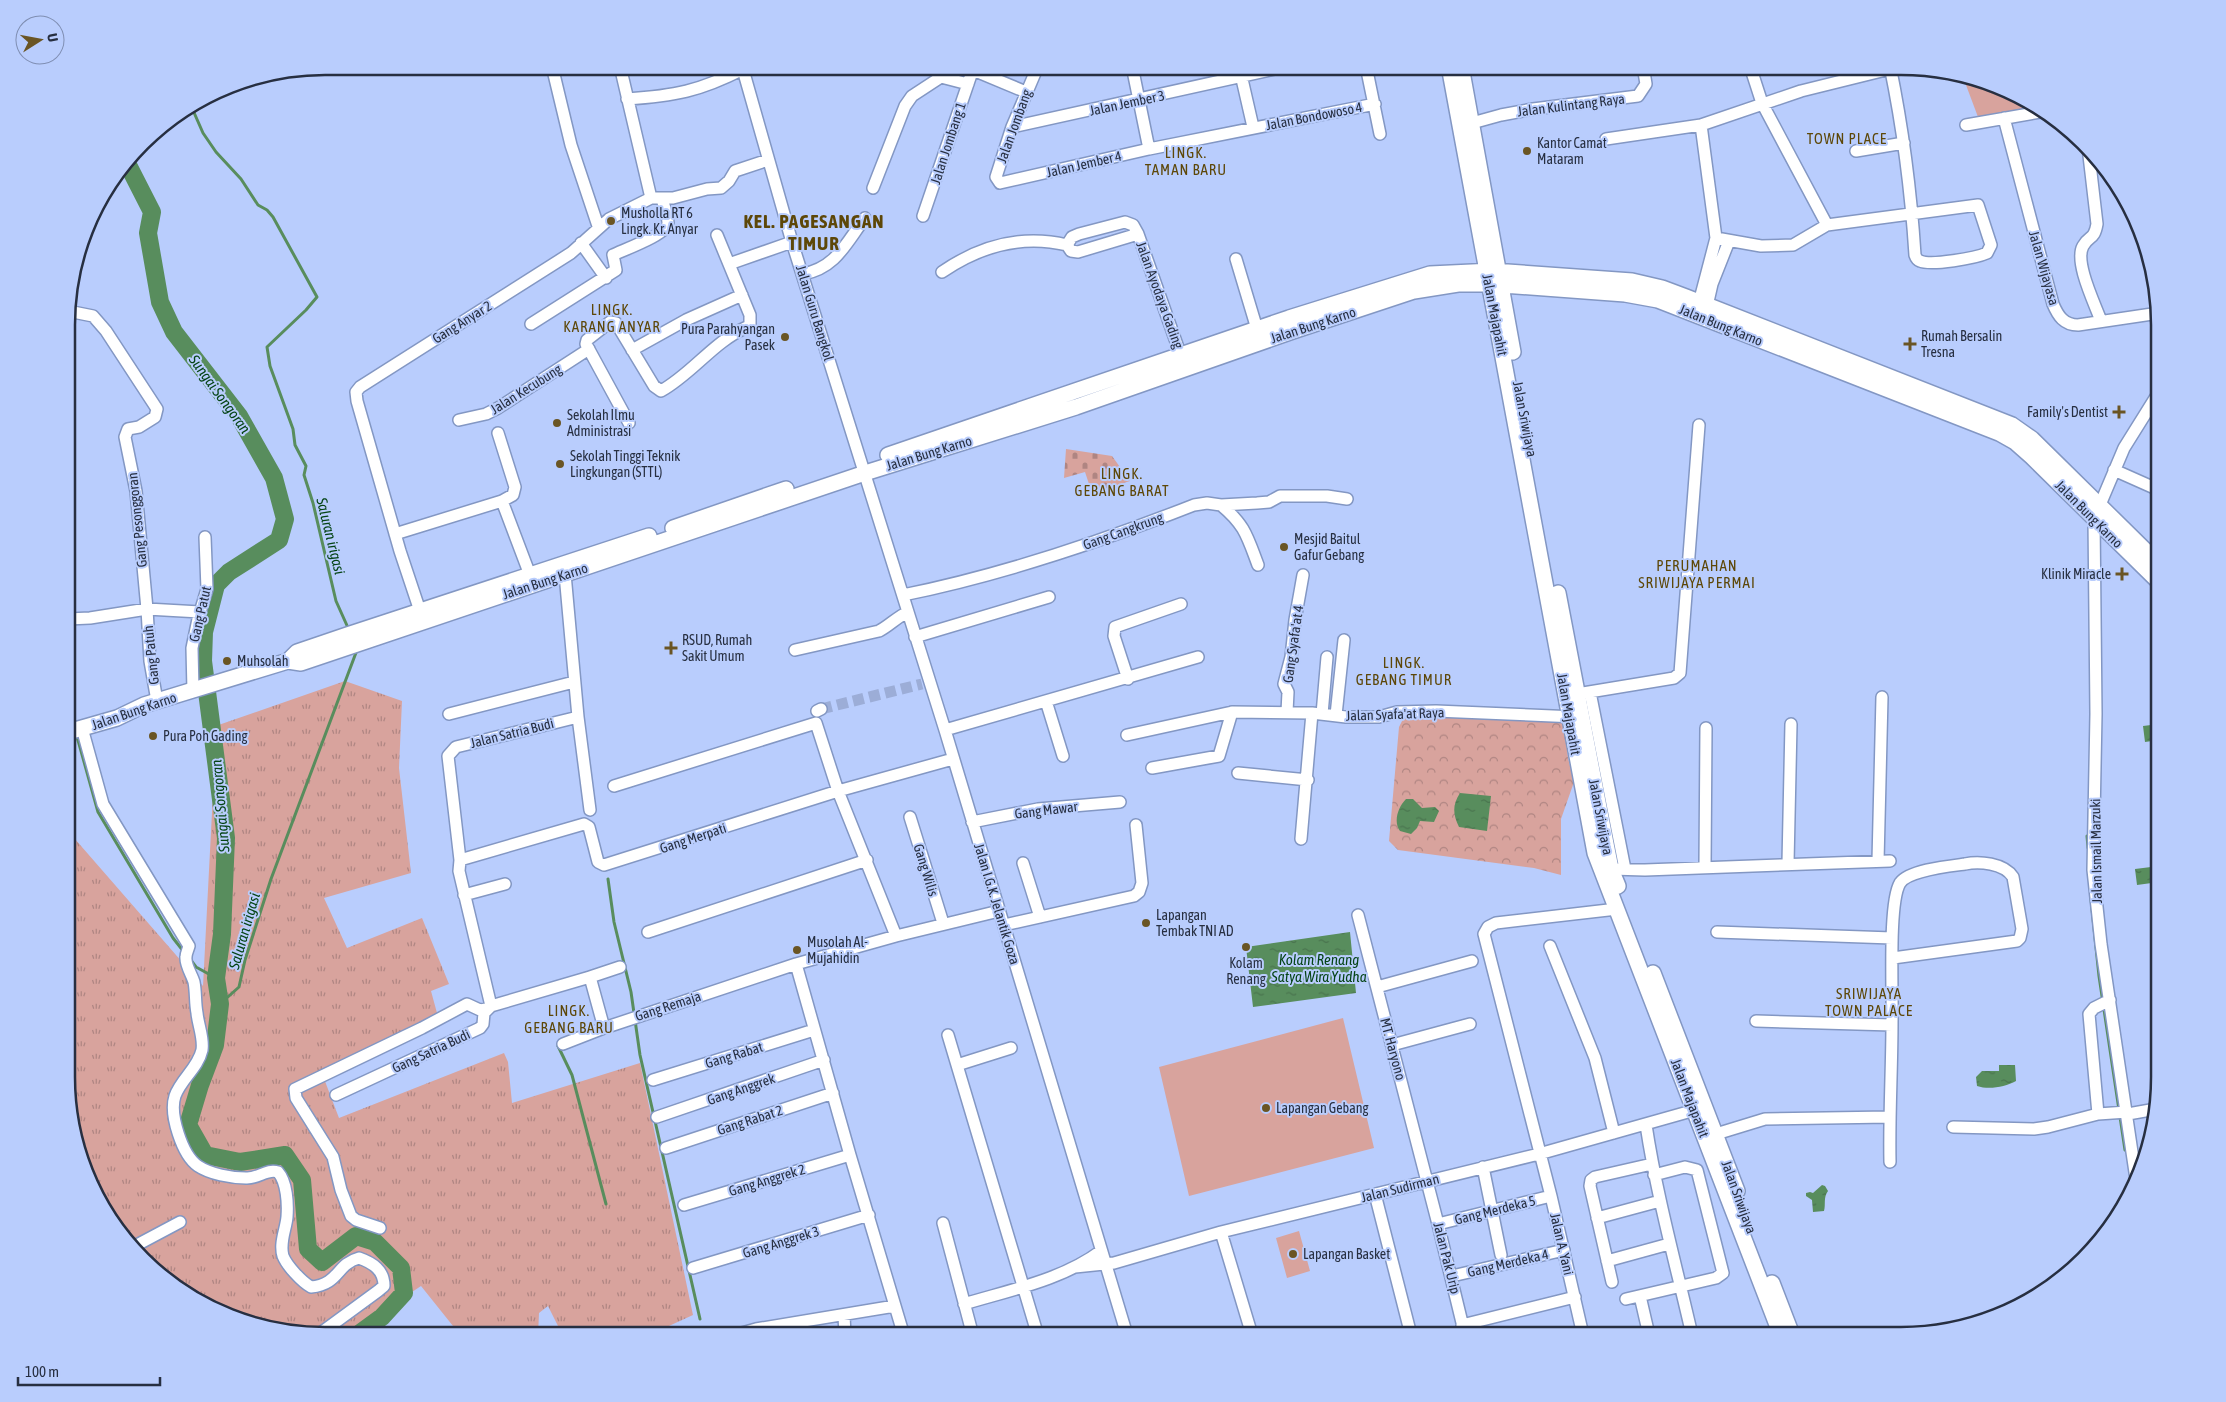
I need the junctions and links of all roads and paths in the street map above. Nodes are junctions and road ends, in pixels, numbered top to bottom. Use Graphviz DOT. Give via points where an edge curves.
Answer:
graph roads {
  1 [pos="554,75"];
  2 [pos="622,75"];
  3 [pos="727,75"];
  4 [pos="744,75"];
  5 [pos="971,75"];
  6 [pos="989,75"];
  7 [pos="1034,75"];
  8 [pos="1134,75"];
  9 [pos="1229,75"];
  10 [pos="1241,75"];
  11 [pos="1368,75"];
  12 [pos="1452,75"];
  13 [pos="1463,75"];
  14 [pos="1644,75"];
  15 [pos="1753,75"];
  16 [pos="1865,75"];
  17 [pos="1895,75"];
  18 [pos="968,84"];
  19 [pos="1026,92"];
  20 [pos="627,99"];
  21 [pos="1138,101"];
  22 [pos="1762,103"];
  23 [pos="1374,104"];
  24 [pos="2033,113"];
  25 [pos="2004,118"];
  26 [pos="1472,123"];
  27 [pos="1702,125"];
  28 [pos="1966,125"];
  29 [pos="1012,127"];
  30 [pos="1253,127"];
  31 [pos="1380,134"];
  32 [pos="1606,139"];
  33 [pos="1904,143"];
  34 [pos="1149,149"];
  35 [pos="1856,151"];
  36 [pos="768,160"];
  37 [pos="2090,161"];
  38 [pos="1003,183"];
  39 [pos="872,188"];
  40 [pos="656,199"];
  41 [pos="1912,214"];
  42 [pos="923,216"];
  43 [pos="865,218"];
  44 [pos="1827,225"];
  45 [pos="598,226"];
  46 [pos="1138,234"];
  47 [pos="717,236"];
  48 [pos="1716,238"];
  49 [pos="1729,241"];
  50 [pos="792,242"];
  51 [pos="581,243"];
  52 [pos="1067,245"];
  53 [pos="1236,259"];
  54 [pos="729,264"];
  55 [pos="942,272"];
  56 [pos="803,274"];
  57 [pos="606,278"];
  58 [pos="1493,278"];
  59 [pos="1660,294"];
  60 [pos="742,295"];
  61 [pos="1703,304"];
  62 [pos="76,313"];
  63 [pos="2150,314"];
  64 [pos="2101,321"];
  65 [pos="532,324"];
  66 [pos="1291,325"];
  67 [pos="1257,329"];
  68 [pos="588,347"];
  69 [pos="632,350"];
  70 [pos="1814,355"];
  71 [pos="1181,356"];
  72 [pos="1089,395"];
  73 [pos="2151,405"];
  74 [pos="459,420"];
  75 [pos="629,423"];
  76 [pos="1699,425"];
  77 [pos="498,433"];
  78 [pos="863,468"];
  79 [pos="2114,470"];
  80 [pos="2151,486"];
  81 [pos="1347,499"];
  82 [pos="502,501"];
  83 [pos="1221,505"];
  84 [pos="2097,513"];
  85 [pos="395,534"];
  86 [pos="205,536"];
  87 [pos="2151,557"];
  88 [pos="1258,565"];
  89 [pos="564,569"];
  90 [pos="2151,573"];
  91 [pos="530,575"];
  92 [pos="1304,575"];
  93 [pos="903,595"];
  94 [pos="1049,597"];
  95 [pos="1181,604"];
  96 [pos="147,609"];
  97 [pos="200,612"];
  98 [pos="908,612"];
  99 [pos="422,616"];
  100 [pos="75,619"];
  101 [pos="915,637"];
  102 [pos="1344,640"];
  103 [pos="795,650"];
  104 [pos="1198,657"];
  105 [pos="1327,658"];
  106 [pos="1128,679"];
  107 [pos="574,682"];
  108 [pos="1576,688"];
  109 [pos="196,690"];
  110 [pos="1882,698"];
  111 [pos="1046,701"];
  112 [pos="150,703"];
  113 [pos="1239,712"];
  114 [pos="1287,712"];
  115 [pos="1317,713"];
  116 [pos="449,714"];
  117 [pos="1336,715"];
  118 [pos="578,717"];
  119 [pos="1576,717"];
  120 [pos="1791,724"];
  121 [pos="75,727"];
  122 [pos="1706,728"];
  123 [pos="75,730"];
  124 [pos="945,730"];
  125 [pos="1127,735"];
  126 [pos="1063,756"];
  127 [pos="952,759"];
  128 [pos="1152,768"];
  129 [pos="1238,773"];
  130 [pos="1308,780"];
  131 [pos="614,786"];
  132 [pos="838,791"];
  133 [pos="1120,802"];
  134 [pos="590,810"];
  135 [pos="910,817"];
  136 [pos="972,822"];
  137 [pos="1136,825"];
  138 [pos="1301,839"];
  139 [pos="460,860"];
  140 [pos="867,860"];
  141 [pos="1878,861"];
  142 [pos="1890,861"];
  143 [pos="1024,863"];
  144 [pos="1788,863"];
  145 [pos="1705,867"];
  146 [pos="1618,869"];
  147 [pos="505,884"];
  148 [pos="464,895"];
  149 [pos="1617,909"];
  150 [pos="999,911"];
  151 [pos="1358,916"];
  152 [pos="1040,917"];
  153 [pos="943,923"];
  154 [pos="1004,925"];
  155 [pos="648,932"];
  156 [pos="1717,932"];
  157 [pos="896,936"];
  158 [pos="1892,938"];
  159 [pos="1550,946"];
  160 [pos="1893,958"];
  161 [pos="1472,961"];
  162 [pos="796,964"];
  163 [pos="620,967"];
  164 [pos="590,977"];
  165 [pos="1377,988"];
  166 [pos="2108,1002"];
  167 [pos="488,1008"];
  168 [pos="1663,1012"];
  169 [pos="1756,1021"];
  170 [pos="1470,1024"];
  171 [pos="1892,1026"];
  172 [pos="604,1028"];
  173 [pos="814,1030"];
  174 [pos="948,1035"];
  175 [pos="563,1044"];
  176 [pos="1392,1045"];
  177 [pos="1011,1048"];
  178 [pos="824,1060"];
  179 [pos="957,1065"];
  180 [pos="653,1080"];
  181 [pos="833,1093"];
  182 [pos="336,1094"];
  183 [pos="1695,1110"];
  184 [pos="2149,1110"];
  185 [pos="2122,1113"];
  186 [pos="2098,1114"];
  187 [pos="657,1117"];
  188 [pos="1889,1117"];
  189 [pos="1646,1125"];
  190 [pos="1953,1127"];
  191 [pos="1614,1133"];
  192 [pos="1716,1134"];
  193 [pos="666,1148"];
  194 [pos="1539,1154"];
  195 [pos="850,1155"];
  196 [pos="1890,1162"];
  197 [pos="1483,1167"];
  198 [pos="2134,1168"];
  199 [pos="1653,1169"];
  200 [pos="1428,1182"];
  201 [pos="1374,1194"];
  202 [pos="1551,1196"];
  203 [pos="1660,1202"];
  204 [pos="684,1205"];
  205 [pos="1494,1210"];
  206 [pos="869,1215"];
  207 [pos="1597,1218"];
  208 [pos="180,1222"];
  209 [pos="943,1223"];
  210 [pos="1438,1224"];
  211 [pos="380,1228"];
  212 [pos="1220,1232"];
  213 [pos="1669,1244"];
  214 [pos="139,1245"];
  215 [pos="1564,1250"];
  216 [pos="1101,1251"];
  217 [pos="1502,1255"];
  218 [pos="1607,1261"];
  219 [pos="1106,1265"];
  220 [pos="1075,1267"];
  221 [pos="692,1268"];
  222 [pos="1452,1276"];
  223 [pos="1612,1282"];
  224 [pos="1681,1286"];
  225 [pos="1022,1287"];
  226 [pos="1640,1296"];
  227 [pos="1574,1297"];
  228 [pos="1626,1299"];
  229 [pos="964,1304"];
  230 [pos="895,1306"];
  231 [pos="844,1316"];
  232 [pos="329,1327"];
  233 [pos="798,1327"];
  234 [pos="845,1327"];
  235 [pos="901,1327"];
  236 [pos="970,1327"];
  237 [pos="1035,1327"];
  238 [pos="1124,1327"];
  239 [pos="1250,1327"];
  240 [pos="1408,1327"];
  241 [pos="1463,1327"];
  242 [pos="1474,1327"];
  243 [pos="1581,1327"];
  244 [pos="1647,1327"];
  245 [pos="1690,1327"];
  246 [pos="1777,1327"];
  247 [pos="1789,1327"];
  1 -- 45 [label="street" via="571,144"];
  2 -- 20 [label="street"];
  3 -- 20 [label="street" via="692,92"];
  4 -- 36 [label="street, Jalan Guru Bangkol"];
  5 -- 18 [label="street, Jalan Jombang 1"];
  6 -- 19 [label="street, Jalan Jombang 1"];
  7 -- 19 [label="street, Jalan Jombang"];
  8 -- 21 [label="street"];
  9 -- 21 [label="street, Jalan Jember 3"];
  10 -- 30 [label="street"];
  11 -- 23 [label="street"];
  12 -- 58 [label="main road, Jalan Majapahit"];
  13 -- 26 [label="main road, Jalan Sriwijaya"];
  14 -- 26 [label="street, Jalan Kulintang Raya" via="1646,84 1638,96 1533,109"];
  15 -- 22 [label="street"];
  16 -- 22 [label="street"];
  17 -- 33 [label="street"];
  18 -- 39 [label="street" via="941,77 912,96"];
  18 -- 42 [label="street, Jalan Jombang 1"];
  19 -- 29 [label="street, Jalan Jombang"];
  20 -- 40 [label="street"];
  21 -- 29 [label="street, Jalan Jember 3"];
  21 -- 34 [label="street"];
  22 -- 27 [label="street"];
  22 -- 44 [label="street"];
  23 -- 30 [label="street, Jalan Bondowoso 4"];
  23 -- 31 [label="street"];
  24 -- 25 [label="street"];
  25 -- 28 [label="street"];
  25 -- 64 [label="street, Jalan Wijayasa" via="2056,312 2069,325"];
  26 -- 58 [label="main road, Jalan Sriwijaya"];
  27 -- 32 [label="street"];
  27 -- 48 [label="street"];
  29 -- 38 [label="street, Jalan Jombang" via="996,177"];
  30 -- 34 [label="street, Jalan Jember 4"];
  33 -- 35 [label="street"];
  33 -- 41 [label="street"];
  34 -- 38 [label="street, Jalan Jember 4"];
  36 -- 40 [label="street, Gang Anyar 2" via="736,172 721,188"];
  36 -- 50 [label="street, Jalan Guru Bangkol"];
  37 -- 64 [label="street" via="2097,224 2095,235 2083,245 2081,254 2082,268"];
  40 -- 45 [label="street, Gang Anyar 2"];
  40 -- 57 [label="street" via="668,223 666,228 614,255 616,270"];
  41 -- 41 [label="street" via="1978,205 1990,250 1983,255 1946,261 1918,260 1914,255"];
  41 -- 44 [label="street"];
  43 -- 56 [label="street" via="834,261"];
  44 -- 49 [label="street" via="1793,245 1761,246"];
  45 -- 51 [label="street, Gang Anyar 2"];
  46 -- 52 [label="street, Jalan Ayodaya Gading" via="1078,252 1071,251"];
  46 -- 52 [label="street, Jalan Ayodaya Gading" via="1133,225 1125,222 1072,237"];
  46 -- 71 [label="street, Jalan Ayodaya Gading"];
  47 -- 54 [label="street, Jalan Kecubung"];
  48 -- 49 [label="street"];
  48 -- 61 [label="street" via="1704,285"];
  49 -- 61 [label="street"];
  50 -- 54 [label="street"];
  50 -- 56 [label="street, Jalan Guru Bangkol"];
  51 -- 57 [label="street"];
  51 -- 85 [label="street, Gang Anyar 2" via="571,253 364,383 356,392"];
  52 -- 55 [label="street, Jalan Ayodaya Gading" via="1046,240 1018,241 966,256"];
  53 -- 67 [label="street"];
  54 -- 60 [label="street, Jalan Kecubung"];
  56 -- 78 [label="street, Jalan Guru Bangkol"];
  57 -- 65 [label="street"];
  58 -- 59 [label="main road" via="1632,281"];
  58 -- 66 [label="main road" via="1430,274"];
  58 -- 108 [label="main road, Jalan Sriwijaya"];
  59 -- 61 [label="main road"];
  59 -- 70 [label="main road, Jalan Bung Karno"];
  60 -- 69 [label="street" via="686,320"];
  60 -- 69 [label="street, Jalan Kecubung" via="750,315 750,325 724,340 662,391 654,386"];
  61 -- 70 [label="main road"];
  62 -- 96 [label="street, Gang Pesonggoran" via="93,316 106,331 157,409 155,417 139,427 128,429 125,437 135,481"];
  63 -- 64 [label="street, Jalan Wijayasa"];
  66 -- 67 [label="main road"];
  66 -- 72 [label="main road, Jalan Bung Karno"];
  67 -- 71 [label="main road"];
  68 -- 69 [label="street, Jalan Kecubung" via="588,337 612,321 618,325"];
  68 -- 74 [label="street, Jalan Kecubung" via="498,408"];
  68 -- 75 [label="street"];
  70 -- 84 [label="main road" via="1976,417 2012,426 2032,438"];
  71 -- 72 [label="main road"];
  72 -- 78 [label="main road"];
  73 -- 79 [label="street"];
  76 -- 108 [label="street" via="1680,673 1674,678"];
  77 -- 82 [label="street" via="515,487 513,495"];
  78 -- 89 [label="main road"];
  78 -- 93 [label="street, Jalan I.G.K. Jelantik Goza"];
  79 -- 80 [label="street"];
  79 -- 84 [label="street"];
  81 -- 83 [label="street, Gang Cangkrung" via="1280,496 1266,502"];
  82 -- 85 [label="street"];
  82 -- 91 [label="street"];
  83 -- 88 [label="street" via="1247,533"];
  83 -- 93 [label="street, Gang Cangkrung" via="1194,505 1019,566"];
  84 -- 87 [label="main road"];
  84 -- 90 [label="main road, Jalan Bung Karno"];
  84 -- 166 [label="street, Jalan Ismail Marzuki" via="2093,870"];
  85 -- 99 [label="street, Gang Anyar 2"];
  86 -- 97 [label="street, Gang Patut" via="208,589"];
  89 -- 91 [label="main road"];
  89 -- 99 [label="main road, Jalan Bung Karno"];
  89 -- 107 [label="street"];
  91 -- 99 [label="main road"];
  92 -- 114 [label="street, Gang Syafa'at 4" via="1284,684 1288,692"];
  93 -- 98 [label="street, Jalan I.G.K. Jelantik Goza"];
  94 -- 101 [label="street"];
  95 -- 106 [label="street" via="1115,627 1114,636"];
  96 -- 97 [label="street"];
  96 -- 100 [label="street"];
  96 -- 112 [label="street, Gang Patuh"];
  97 -- 109 [label="street, Gang Patut" via="192,648"];
  98 -- 101 [label="street, Jalan I.G.K. Jelantik Goza"];
  98 -- 103 [label="street" via="879,631"];
  99 -- 109 [label="main road, Jalan Bung Karno" via="353,638 301,663 288,661"];
  101 -- 124 [label="street, Jalan I.G.K. Jelantik Goza" via="926,683"];
  102 -- 117 [label="street"];
  104 -- 106 [label="street"];
  105 -- 115 [label="street"];
  106 -- 111 [label="street"];
  107 -- 116 [label="street"];
  107 -- 118 [label="street"];
  108 -- 119 [label="main road, Jalan Sriwijaya"];
  108 -- 146 [label="street"];
  109 -- 112 [label="main road, Jalan Bung Karno"];
  110 -- 141 [label="street"];
  111 -- 124 [label="street"];
  111 -- 126 [label="street"];
  112 -- 121 [label="main road, Jalan Bung Karno" via="114,708"];
  113 -- 114 [label="street, Jalan Syafa'at Raya"];
  113 -- 125 [label="street, Jalan Syafa'at Raya"];
  113 -- 128 [label="street" via="1219,756"];
  114 -- 115 [label="street, Jalan Syafa'at Raya"];
  115 -- 117 [label="street, Jalan Syafa'at Raya"];
  115 -- 130 [label="street"];
  117 -- 119 [label="street, Jalan Syafa'at Raya" via="1379,717 1414,711"];
  118 -- 134 [label="street"];
  118 -- 139 [label="street, Jalan Satria Budi" via="456,747 449,754"];
  119 -- 146 [label="main road, Jalan Sriwijaya"];
  119 -- 149 [label="main road, Jalan Majapahit" via="1595,853"];
  120 -- 144 [label="street"];
  122 -- 145 [label="street"];
  123 -- 232 [label="street" via="103,804 186,941 202,1051 180,1086 173,1112 191,1159 197,1166 217,1174 245,1178 259,1177 269,1171 278,1172 285,1187 287,1216 283,1256 311,1288 330,1283 346,1264 359,1258 377,1267 384,1277 384,1286"];
  124 -- 127 [label="street, Jalan I.G.K. Jelantik Goza"];
  127 -- 132 [label="street, Gang Merpati"];
  127 -- 136 [label="street, Jalan I.G.K. Jelantik Goza"];
  129 -- 130 [label="street"];
  130 -- 138 [label="street"];
  131 -- 132 [label="street" via="816,723"];
  132 -- 139 [label="street, Gang Merpati" via="604,865 598,862 589,827 584,824"];
  132 -- 140 [label="street"];
  133 -- 136 [label="street, Gang Mawar" via="1038,809"];
  135 -- 153 [label="street, Gang Wilis"];
  136 -- 150 [label="street, Jalan I.G.K. Jelantik Goza"];
  137 -- 152 [label="street" via="1142,883 1139,892 1134,896"];
  139 -- 148 [label="street, Jalan Satria Budi"];
  140 -- 155 [label="street"];
  140 -- 157 [label="street"];
  141 -- 142 [label="street"];
  141 -- 144 [label="street"];
  143 -- 152 [label="street"];
  144 -- 145 [label="street"];
  145 -- 146 [label="street"];
  146 -- 168 [label="main road, Jalan Sriwijaya"];
  147 -- 148 [label="street"];
  148 -- 167 [label="street"];
  149 -- 168 [label="main road, Jalan Majapahit"];
  149 -- 194 [label="street, Jalan A. Yani" via="1496,923 1484,934"];
  150 -- 153 [label="street, Gang Remaja"];
  150 -- 154 [label="street, Jalan I.G.K. Jelantik Goza"];
  151 -- 165 [label="street, MT. Haryono"];
  152 -- 154 [label="street"];
  153 -- 157 [label="street, Gang Remaja"];
  154 -- 216 [label="street, Jalan I.G.K. Jelantik Goza"];
  156 -- 158 [label="street"];
  157 -- 162 [label="street, Gang Remaja"];
  158 -- 160 [label="street"];
  158 -- 160 [label="street" via="1895,894 1906,878 1920,872 1977,862 2005,870 2013,877 2021,934 2017,941"];
  159 -- 191 [label="street" via="1595,1058"];
  160 -- 171 [label="street"];
  161 -- 165 [label="street"];
  162 -- 172 [label="street, Gang Remaja"];
  162 -- 173 [label="street"];
  163 -- 164 [label="street"];
  164 -- 167 [label="street"];
  164 -- 172 [label="street"];
  165 -- 176 [label="street, MT. Haryono"];
  166 -- 185 [label="street, Jalan Ismail Marzuki"];
  166 -- 186 [label="street" via="2089,1014"];
  167 -- 182 [label="street, Gang Satria Budi" via="480,1028"];
  167 -- 211 [label="street" via="480,1010 466,1004 295,1089 296,1098 333,1157 351,1216"];
  168 -- 183 [label="main road, Jalan Majapahit"];
  168 -- 192 [label="main road, Jalan Sriwijaya"];
  169 -- 171 [label="street"];
  170 -- 176 [label="street"];
  171 -- 188 [label="street"];
  172 -- 175 [label="street, Gang Remaja"];
  173 -- 178 [label="street"];
  173 -- 180 [label="street, Gang Rabat"];
  174 -- 179 [label="street"];
  176 -- 200 [label="street, MT. Haryono"];
  177 -- 179 [label="street"];
  178 -- 181 [label="street"];
  178 -- 187 [label="street, Gang Anggrek"];
  179 -- 225 [label="street"];
  181 -- 193 [label="street, Gang Rabat 2"];
  181 -- 195 [label="street"];
  183 -- 189 [label="street, Jalan Sudirman"];
  183 -- 246 [label="main road, Jalan Majapahit"];
  184 -- 185 [label="street"];
  185 -- 186 [label="street"];
  185 -- 198 [label="street, Jalan Ismail Marzuki"];
  186 -- 190 [label="street" via="2048,1127"];
  188 -- 192 [label="street" via="1765,1119"];
  188 -- 196 [label="street"];
  189 -- 191 [label="street, Jalan Sudirman"];
  189 -- 199 [label="street"];
  191 -- 194 [label="street, Jalan Sudirman"];
  192 -- 247 [label="main road, Jalan Sriwijaya"];
  194 -- 197 [label="street, Jalan Sudirman"];
  194 -- 202 [label="street, Jalan A. Yani"];
  195 -- 204 [label="street, Gang Anggrek 2"];
  195 -- 206 [label="street"];
  197 -- 200 [label="street, Jalan Sudirman"];
  197 -- 205 [label="street"];
  199 -- 203 [label="street"];
  199 -- 207 [label="street" via="1594,1177 1590,1186"];
  199 -- 224 [label="street" via="1685,1167 1697,1170 1723,1266 1720,1276"];
  200 -- 201 [label="street, Jalan Sudirman"];
  200 -- 210 [label="street, Jalan Pak Urip"];
  201 -- 212 [label="street, Jalan Sudirman"];
  201 -- 240 [label="street"];
  202 -- 205 [label="street, Gang Merdeka 5"];
  202 -- 215 [label="street, Jalan A. Yani"];
  203 -- 207 [label="street"];
  203 -- 213 [label="street"];
  205 -- 210 [label="street, Gang Merdeka 5"];
  205 -- 217 [label="street"];
  206 -- 221 [label="street, Gang Anggrek 3"];
  206 -- 230 [label="street"];
  207 -- 218 [label="street"];
  208 -- 214 [label="street"];
  209 -- 229 [label="street"];
  210 -- 222 [label="street, Jalan Pak Urip"];
  212 -- 219 [label="street, Jalan Sudirman"];
  212 -- 239 [label="street"];
  213 -- 218 [label="street"];
  213 -- 224 [label="street"];
  215 -- 222 [label="street, Gang Merdeka 4"];
  215 -- 227 [label="street, Jalan A. Yani"];
  216 -- 219 [label="street, Jalan I.G.K. Jelantik Goza"];
  216 -- 220 [label="street"];
  218 -- 223 [label="street"];
  219 -- 220 [label="street, Jalan Sudirman"];
  219 -- 238 [label="street, Jalan I.G.K. Jelantik Goza"];
  220 -- 225 [label="street"];
  222 -- 241 [label="street, Jalan Pak Urip"];
  224 -- 226 [label="street"];
  224 -- 245 [label="street"];
  225 -- 229 [label="street"];
  225 -- 237 [label="street"];
  226 -- 228 [label="street"];
  226 -- 244 [label="street"];
  227 -- 242 [label="street"];
  227 -- 243 [label="street, Jalan A. Yani"];
  229 -- 236 [label="street"];
  230 -- 231 [label="street"];
  230 -- 235 [label="street"];
  231 -- 233 [label="street"];
  231 -- 234 [label="street"];
}
